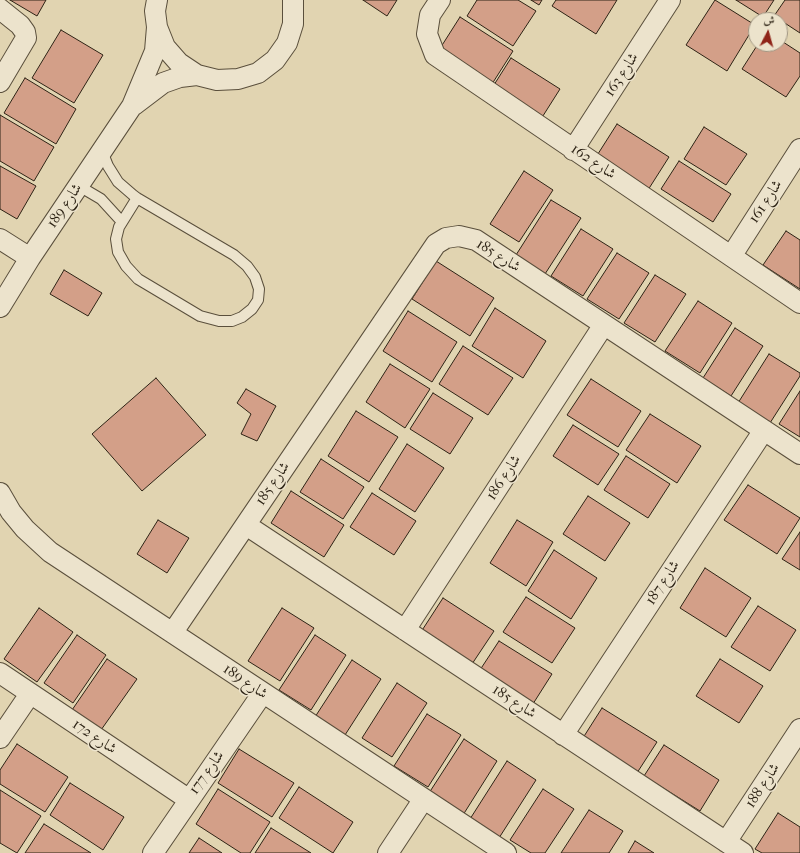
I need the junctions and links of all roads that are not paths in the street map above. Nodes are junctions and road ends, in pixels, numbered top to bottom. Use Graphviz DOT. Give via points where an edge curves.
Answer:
graph roads {
  1 [pos="157,0"];
  2 [pos="440,0"];
  3 [pos="670,0"];
  4 [pos="294,1"];
  5 [pos="0,9"];
  6 [pos="157,27"];
  7 [pos="197,75"];
  8 [pos="0,82"];
  9 [pos="132,106"];
  10 [pos="800,149"];
  11 [pos="574,150"];
  12 [pos="102,151"];
  13 [pos="80,186"];
  14 [pos="137,198"];
  15 [pos="122,222"];
  16 [pos="0,239"];
  17 [pos="732,255"];
  18 [pos="30,258"];
  19 [pos="800,303"];
  20 [pos="0,307"];
  21 [pos="603,326"];
  22 [pos="764,430"];
  23 [pos="800,454"];
  24 [pos="0,493"];
  25 [pos="246,525"];
  26 [pos="405,630"];
  27 [pos="173,632"];
  28 [pos="0,673"];
  29 [pos="30,694"];
  30 [pos="262,694"];
  31 [pos="800,729"];
  32 [pos="563,735"];
  33 [pos="0,738"];
  34 [pos="188,799"];
  35 [pos="423,800"];
  36 [pos="726,842"];
  37 [pos="502,851"];
  38 [pos="153,853"];
  39 [pos="388,853"];
  40 [pos="742,853"];
  1 -- 6 [label="street"];
  2 -- 11 [label="street, شارع 162" via="430,15 427,34 435,55"];
  3 -- 11 [label="street, شارع 163"];
  4 -- 7 [label="street" via="294,24 287,43 275,60 258,73 238,79 217,80"];
  5 -- 8 [label="street" via="20,25 26,38"];
  6 -- 7 [label="street" via="165,47 179,63"];
  6 -- 9 [label="street, شارع 189" via="155,51"];
  7 -- 9 [label="street, شارع 189" via="163,83"];
  9 -- 12 [label="street, شارع 189"];
  10 -- 17 [label="street, شارع 161"];
  11 -- 17 [label="street, شارع 162"];
  12 -- 13 [label="street, شارع 189"];
  12 -- 14 [label="lane" via="118,182"];
  13 -- 15 [label="lane" via="101,199"];
  13 -- 18 [label="street, شارع 189"];
  14 -- 15 [label="lane"];
  14 -- 15 [label="lane" via="247,266 259,289 258,300 252,309 232,321 219,321 200,316 138,279 126,266 118,252 116,239"];
  16 -- 18 [label="street"];
  17 -- 19 [label="street, شارع 162"];
  18 -- 20 [label="street, شارع 189"];
  21 -- 22 [label="street, شارع 185"];
  21 -- 25 [label="street, شارع 185" via="476,240 459,236 446,238 436,244"];
  21 -- 26 [label="street, شارع 186"];
  22 -- 23 [label="street, شارع 185"];
  22 -- 32 [label="street, شارع 187"];
  24 -- 27 [label="street, شارع 189" via="25,529 50,552"];
  25 -- 26 [label="street, شارع 185"];
  25 -- 27 [label="street, شارع 185"];
  26 -- 32 [label="street, شارع 185"];
  27 -- 30 [label="street, شارع 189"];
  28 -- 29 [label="street, شارع 172"];
  29 -- 33 [label="street"];
  29 -- 34 [label="street, شارع 172"];
  30 -- 34 [label="street, شارع 177"];
  30 -- 35 [label="street, شارع 189"];
  31 -- 36 [label="street, شارع 188"];
  32 -- 36 [label="street, شارع 185"];
  34 -- 38 [label="street, شارع 177"];
  35 -- 37 [label="street, شارع 189"];
  35 -- 39 [label="street"];
  36 -- 40 [label="street, شارع 185"];
}
